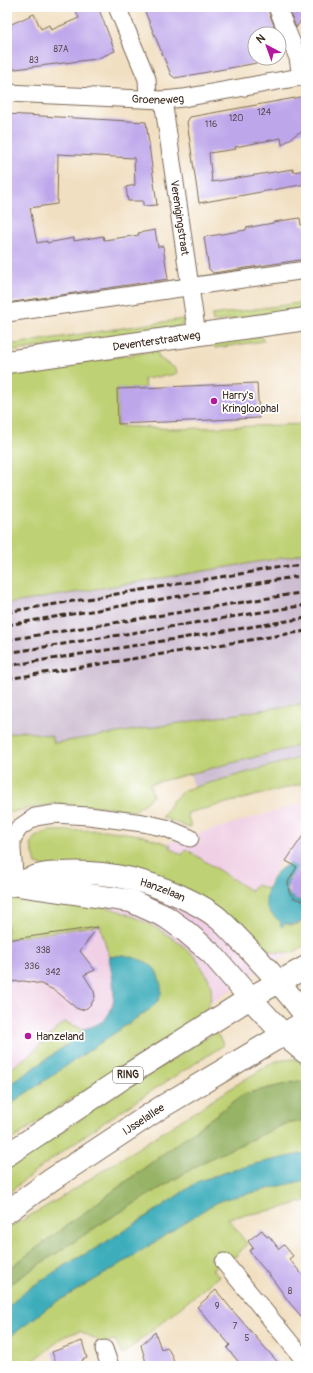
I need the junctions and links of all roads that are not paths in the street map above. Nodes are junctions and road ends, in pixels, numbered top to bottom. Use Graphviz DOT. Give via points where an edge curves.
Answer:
graph roads {
  1 [pos="117,7"];
  2 [pos="277,7"];
  3 [pos="304,76"];
  4 [pos="7,93"];
  5 [pos="156,100"];
  6 [pos="306,270"];
  7 [pos="190,286"];
  8 [pos="7,313"];
  9 [pos="306,318"];
  10 [pos="197,335"];
  11 [pos="7,362"];
  12 [pos="190,838"];
  13 [pos="11,886"];
  14 [pos="306,967"];
  15 [pos="279,982"];
  16 [pos="250,998"];
  17 [pos="306,1016"];
  18 [pos="306,1021"];
  19 [pos="284,1035"];
  20 [pos="306,1053"];
  21 [pos="7,1156"];
  22 [pos="7,1212"];
  23 [pos="224,1262"];
  24 [pos="104,1349"];
  25 [pos="306,1362"];
  26 [pos="110,1366"];
  1 -- 5 [label="street, Verenigingstraat"];
  2 -- 3 [label="street"];
  3 -- 5 [label="street, Groeneweg" via="183,98"];
  4 -- 5 [label="street, Groeneweg"];
  5 -- 7 [label="street, Verenigingstraat"];
  6 -- 7 [label="street"];
  7 -- 8 [label="street"];
  7 -- 10 [label="street, Verenigingstraat"];
  9 -- 10 [label="street, Deventerstraatweg"];
  10 -- 11 [label="street, Deventerstraatweg"];
  12 -- 13 [label="street" via="143,822 54,814 35,817 19,828 12,839"];
  13 -- 15 [label="street, Hanzelaan" via="45,874 76,872 112,874 160,887 191,901 219,919"];
  13 -- 16 [label="street, Hanzelaan" via="131,901 166,916 212,954"];
  14 -- 15 [label="street, RING"];
  15 -- 16 [label="street, RING"];
  15 -- 17 [label="street"];
  16 -- 19 [label="street"];
  16 -- 21 [label="street, RING" via="123,1078"];
  18 -- 19 [label="street, IJsselallee"];
  19 -- 20 [label="street"];
  19 -- 22 [label="street, IJsselallee" via="155,1112"];
  23 -- 25 [label="street"];
  24 -- 26 [label="street"];
}
